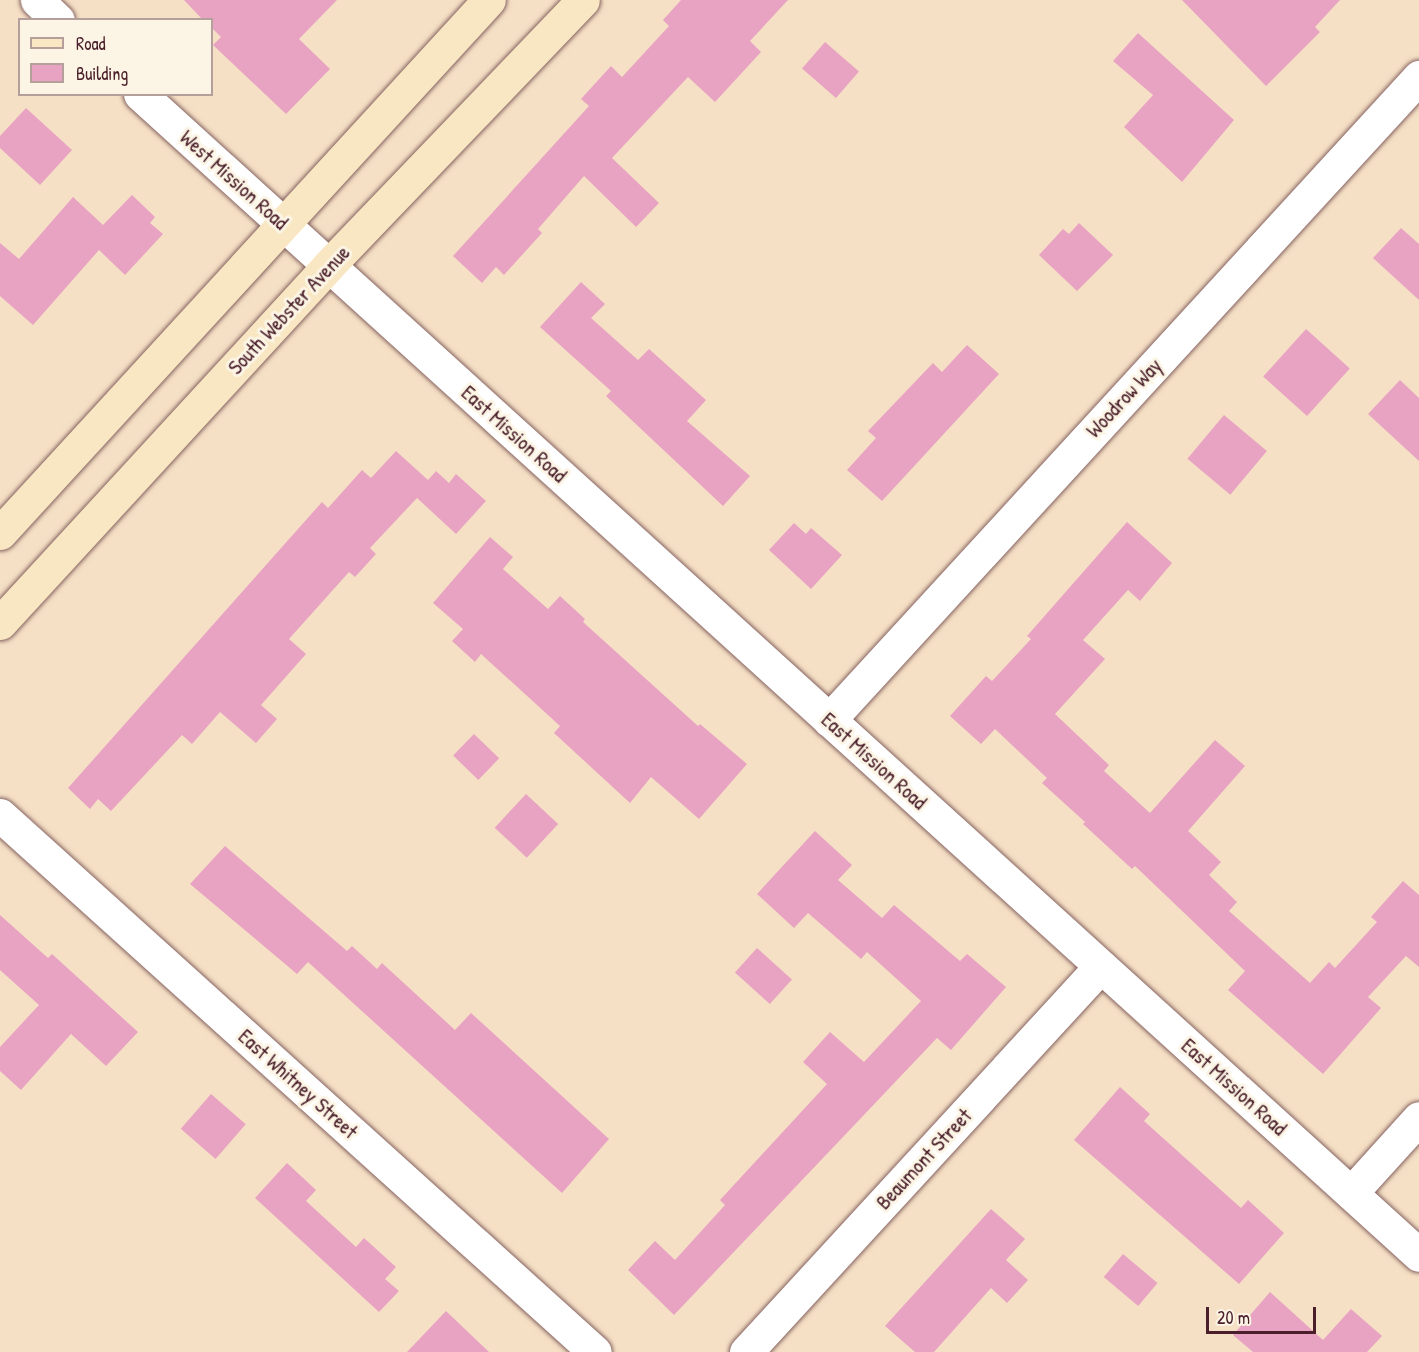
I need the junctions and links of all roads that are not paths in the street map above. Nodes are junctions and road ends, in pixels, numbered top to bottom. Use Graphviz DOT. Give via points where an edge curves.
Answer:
graph roads {
  1 [pos="37,0"];
  2 [pos="489,0"];
  3 [pos="583,0"];
  4 [pos="56,18"];
  5 [pos="1419,77"];
  6 [pos="142,96"];
  7 [pos="282,224"];
  8 [pos="328,266"];
  9 [pos="0,533"];
  10 [pos="0,623"];
  11 [pos="829,720"];
  12 [pos="0,815"];
  13 [pos="1101,966"];
  14 [pos="1419,1118"];
  15 [pos="1351,1193"];
  16 [pos="1419,1255"];
  17 [pos="595,1352"];
  18 [pos="746,1352"];
  1 -- 4 [label="street"];
  2 -- 7 [label="main road"];
  3 -- 8 [label="main road, South Webster Avenue"];
  5 -- 11 [label="street, Woodrow Way"];
  6 -- 7 [label="street, West Mission Road"];
  7 -- 8 [label="street, West Mission Road"];
  7 -- 9 [label="main road"];
  8 -- 10 [label="main road, South Webster Avenue"];
  8 -- 11 [label="street, East Mission Road"];
  11 -- 13 [label="street, East Mission Road"];
  12 -- 17 [label="street, East Whitney Street"];
  13 -- 15 [label="street, East Mission Road"];
  13 -- 18 [label="street, Beaumont Street"];
  14 -- 15 [label="street"];
  15 -- 16 [label="street, East Mission Road"];
}
